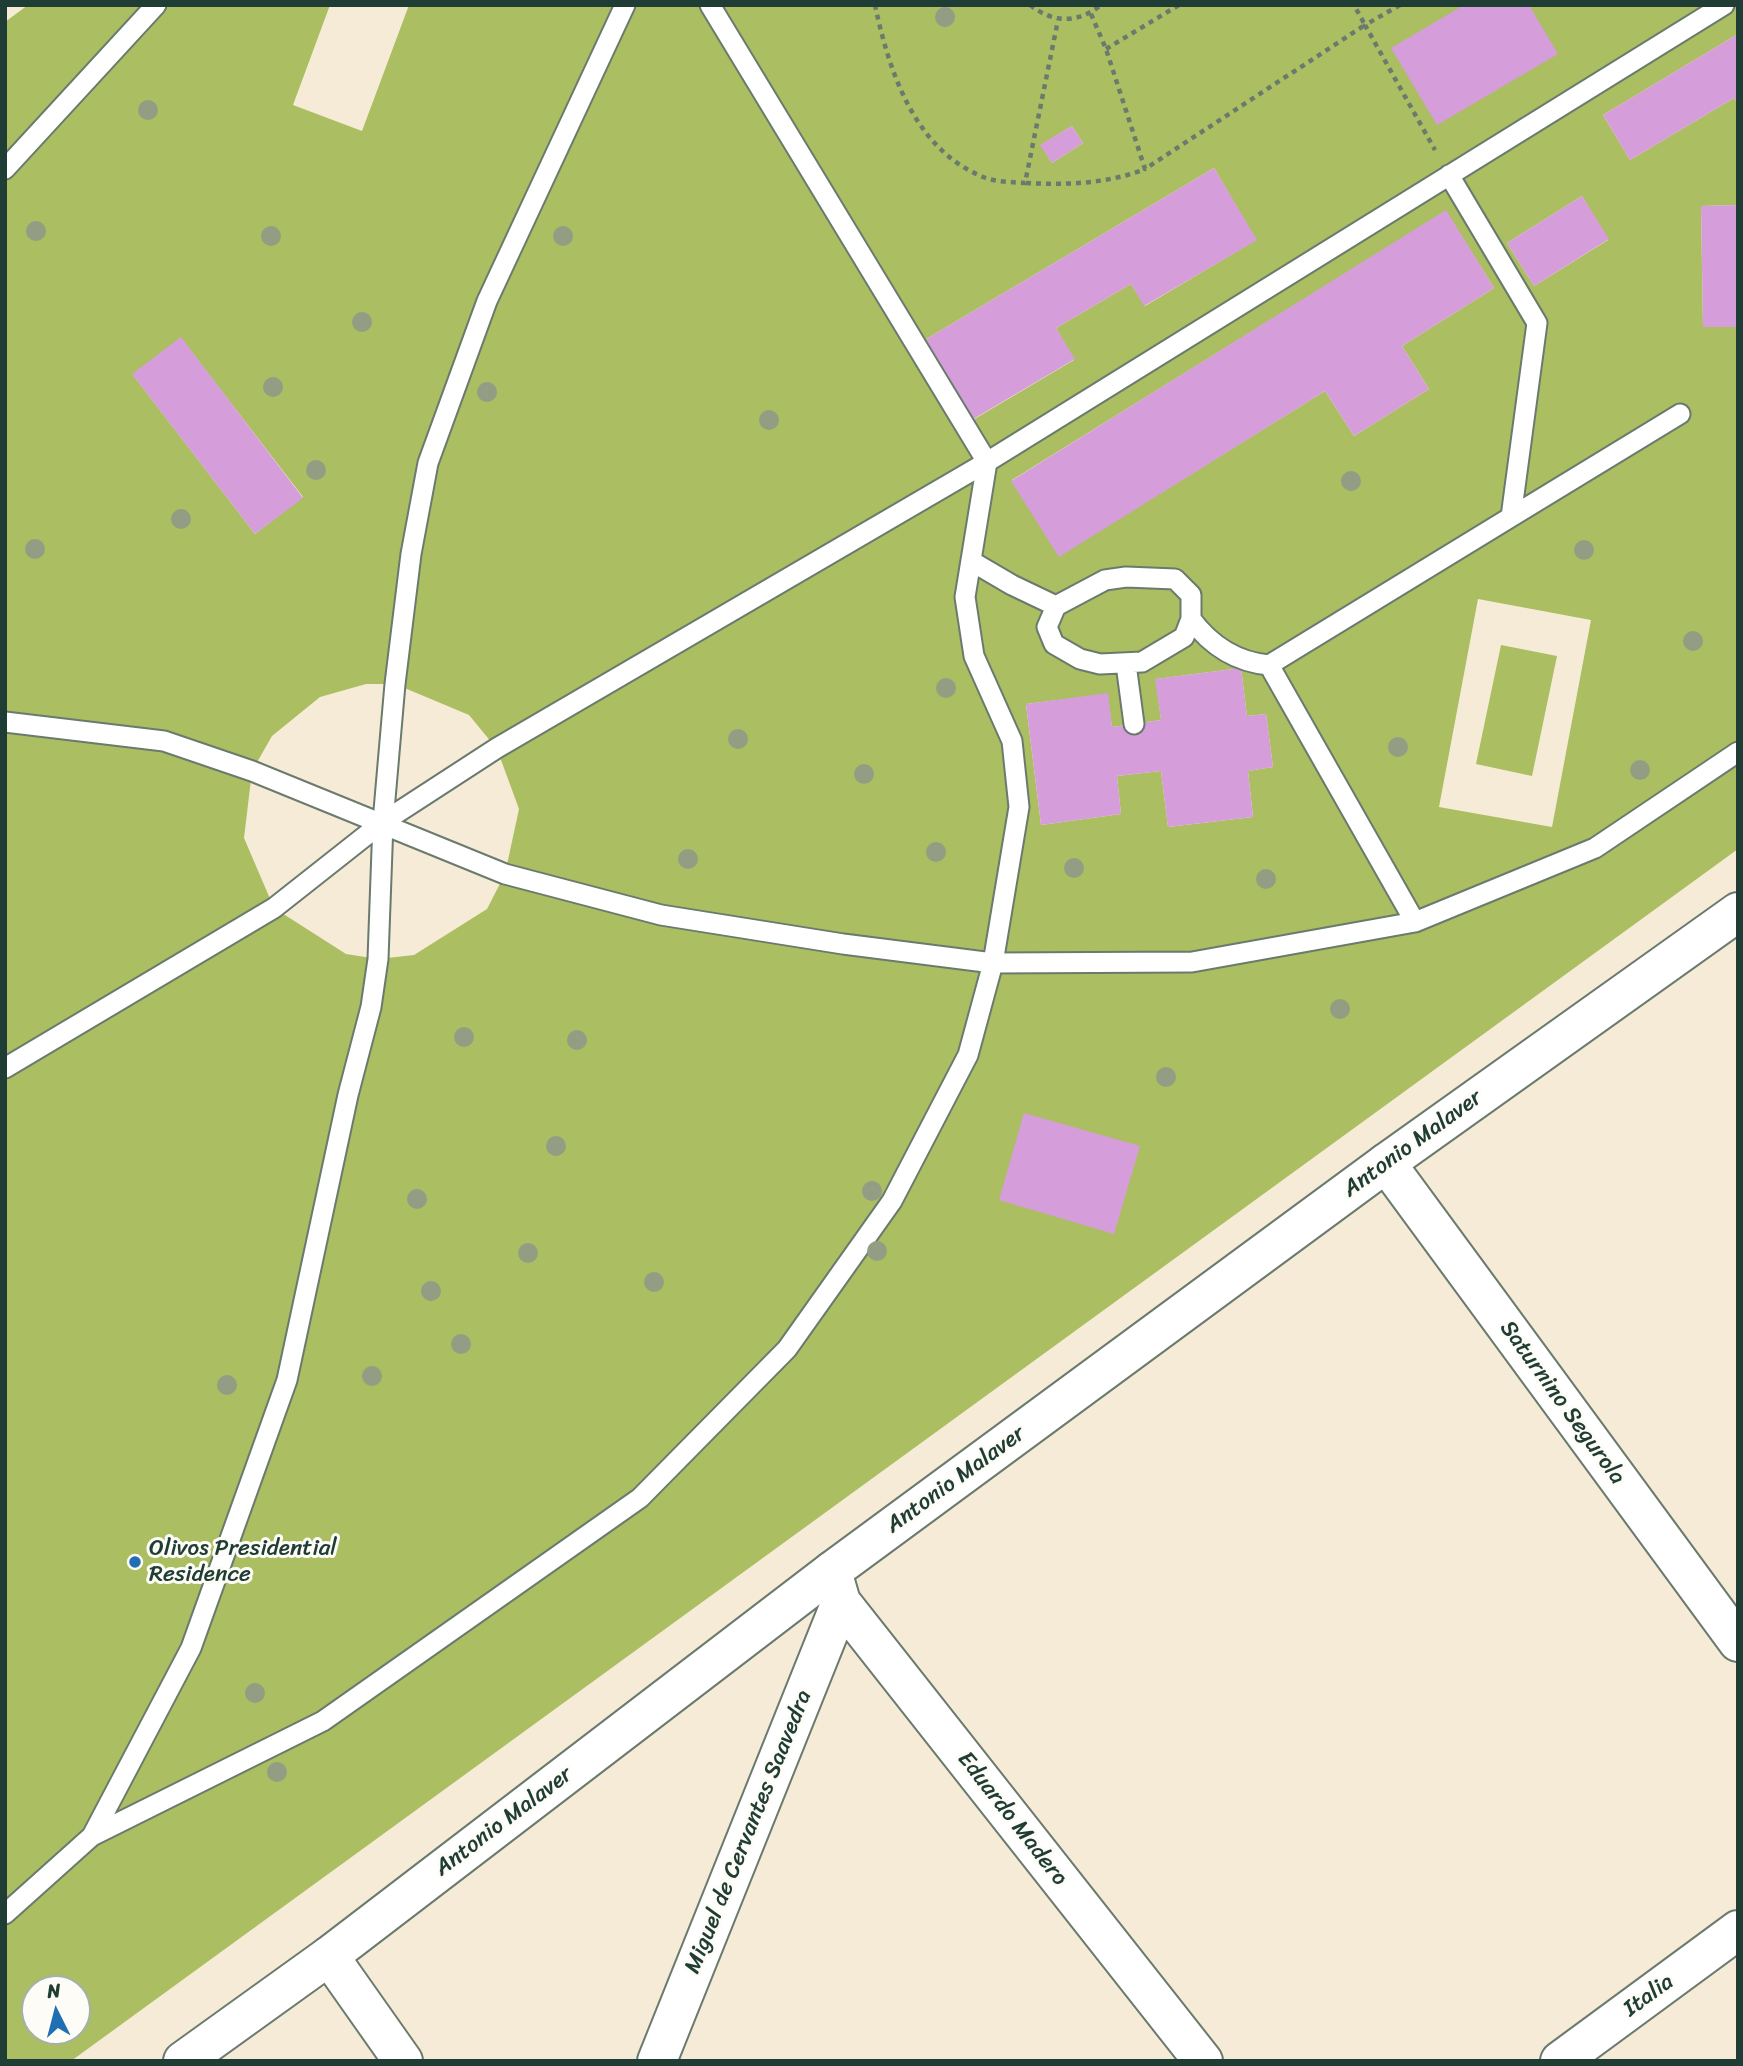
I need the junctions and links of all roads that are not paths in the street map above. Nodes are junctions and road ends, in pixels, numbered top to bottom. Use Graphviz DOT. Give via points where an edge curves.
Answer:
graph roads {
  1 [pos="156,5"];
  2 [pos="625,5"];
  3 [pos="710,5"];
  4 [pos="1724,5"];
  5 [pos="5,170"];
  6 [pos="1449,175"];
  7 [pos="1680,414"];
  8 [pos="987,462"];
  9 [pos="1511,517"];
  10 [pos="971,561"];
  11 [pos="1056,606"];
  12 [pos="1191,619"];
  13 [pos="1126,664"];
  14 [pos="1269,665"];
  15 [pos="5,722"];
  16 [pos="1133,724"];
  17 [pos="1738,752"];
  18 [pos="383,822"];
  19 [pos="1415,922"];
  20 [pos="1733,924"];
  21 [pos="993,963"];
  22 [pos="5,1068"];
  23 [pos="1386,1163"];
  24 [pos="836,1587"];
  25 [pos="1738,1642"];
  26 [pos="92,1836"];
  27 [pos="5,1914"];
  28 [pos="1738,1930"];
  29 [pos="329,1956"];
  30 [pos="183,2061"];
  31 [pos="403,2061"];
  32 [pos="657,2061"];
  33 [pos="1203,2061"];
  34 [pos="1560,2061"];
  1 -- 5 [label="lane"];
  2 -- 18 [label="lane" via="487,301 428,463 396,671"];
  3 -- 8 [label="lane"];
  4 -- 6 [label="lane"];
  6 -- 8 [label="lane"];
  6 -- 9 [label="lane" via="1537,323"];
  7 -- 9 [label="lane"];
  8 -- 10 [label="lane"];
  8 -- 18 [label="lane" via="497,748"];
  9 -- 14 [label="lane"];
  10 -- 11 [label="lane"];
  10 -- 21 [label="lane" via="965,597 974,656 1012,741 1019,807"];
  11 -- 12 [label="lane" via="1105,580 1175,579 1191,595"];
  11 -- 13 [label="lane" via="1047,627 1054,644 1080,659"];
  12 -- 13 [label="lane" via="1184,637 1164,651"];
  12 -- 14 [label="lane" via="1226,653"];
  13 -- 16 [label="lane"];
  14 -- 19 [label="lane"];
  15 -- 18 [label="lane" via="164,741"];
  17 -- 19 [label="lane" via="1595,848"];
  18 -- 21 [label="lane" via="505,874 661,915"];
  18 -- 22 [label="lane" via="274,908"];
  18 -- 26 [label="lane" via="378,959 371,1007 287,1380 191,1648"];
  19 -- 21 [label="lane" via="1192,962"];
  20 -- 23 [label="street, Antonio Malaver"];
  21 -- 26 [label="lane" via="968,1055 892,1201 787,1349 640,1498 323,1721"];
  23 -- 24 [label="street, Antonio Malaver"];
  23 -- 25 [label="street, Saturnino Segurola"];
  24 -- 29 [label="street, Antonio Malaver"];
  24 -- 32 [label="street, Miguel de Cervantes Saavedra"];
  24 -- 33 [label="street, Eduardo Madero"];
  26 -- 27 [label="lane"];
  28 -- 34 [label="street, Italia"];
  29 -- 30 [label="street, Antonio Malaver"];
  29 -- 31 [label="street"];
}
